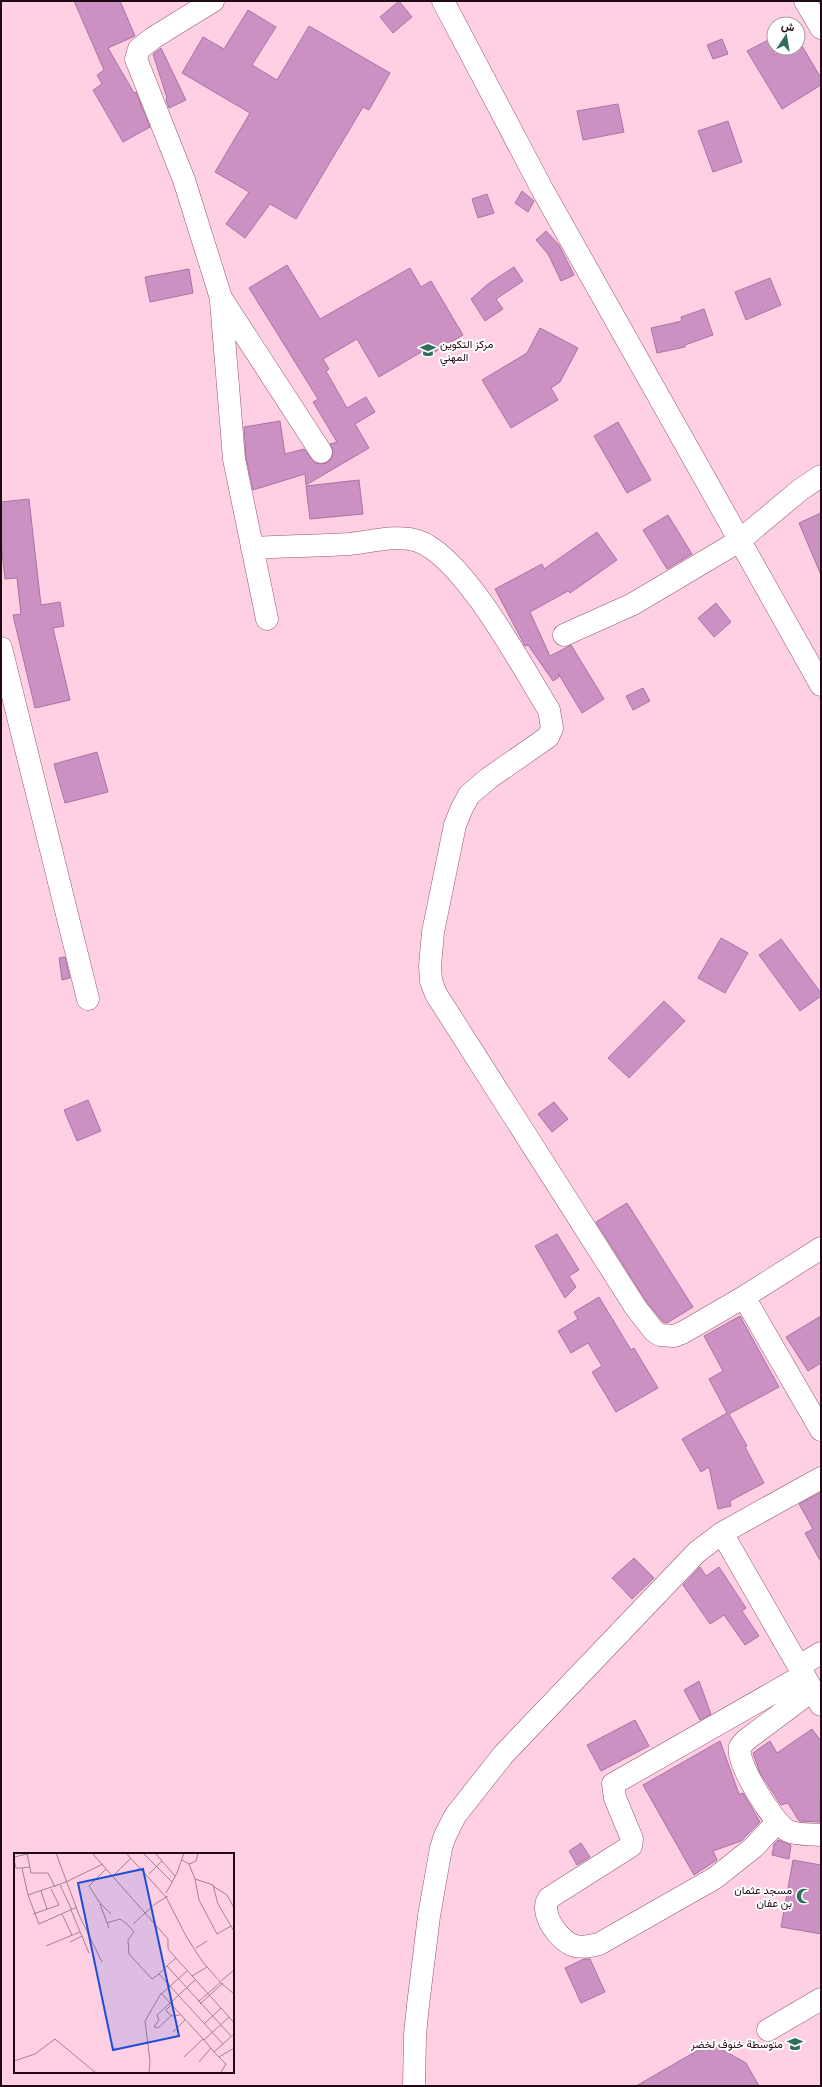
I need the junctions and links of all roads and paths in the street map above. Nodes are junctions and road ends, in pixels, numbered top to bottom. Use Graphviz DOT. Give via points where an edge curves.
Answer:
graph roads {
  1 [pos="213,1"];
  2 [pos="444,1"];
  3 [pos="805,1"];
  4 [pos="821,28"];
  5 [pos="220,298"];
  6 [pos="321,452"];
  7 [pos="821,476"];
  8 [pos="739,541"];
  9 [pos="252,548"];
  10 [pos="266,619"];
  11 [pos="564,635"];
  12 [pos="1,648"];
  13 [pos="821,685"];
  14 [pos="88,999"];
  15 [pos="821,1248"];
  16 [pos="744,1297"];
  17 [pos="821,1430"];
  18 [pos="821,1478"];
  19 [pos="722,1533"];
  20 [pos="821,1653"];
  21 [pos="809,1684"];
  22 [pos="777,1822"];
  23 [pos="821,1835"];
  24 [pos="821,1999"];
  25 [pos="768,2030"];
  26 [pos="414,2086"];
  1 -- 5 [label="street" via="153,38 139,49 136,59 184,180"];
  2 -- 8 [label="street" via="542,189"];
  3 -- 4 [label="street"];
  5 -- 6 [label="street"];
  5 -- 9 [label="street" via="234,459"];
  7 -- 8 [label="street" via="800,490"];
  8 -- 11 [label="street" via="633,604"];
  8 -- 13 [label="street"];
  9 -- 10 [label="street"];
  9 -- 16 [label="street" via="350,544 392,539 418,541 453,567 499,629 549,710 552,728 548,737 489,778 470,795 462,808 454,825 433,932 431,981 436,994 489,1079 636,1308 654,1331 668,1336 682,1333"];
  12 -- 14 [label="street"];
  15 -- 16 [label="street"];
  16 -- 17 [label="street"];
  18 -- 19 [label="street"];
  19 -- 21 [label="street"];
  19 -- 26 [label="street" via="696,1552 503,1755 455,1816 444,1836 430,1916 415,2035"];
  20 -- 21 [label="street"];
  21 -- 22 [label="street" via="740,1747 740,1756 749,1778"];
  21 -- 22 [label="street" via="613,1784 615,1798 632,1839 631,1846 550,1898 546,1906 548,1916 560,1937 569,1943 582,1947 599,1944 716,1878 754,1847"];
  22 -- 23 [label="street" via="787,1831"];
  24 -- 25 [label="street"];
}
